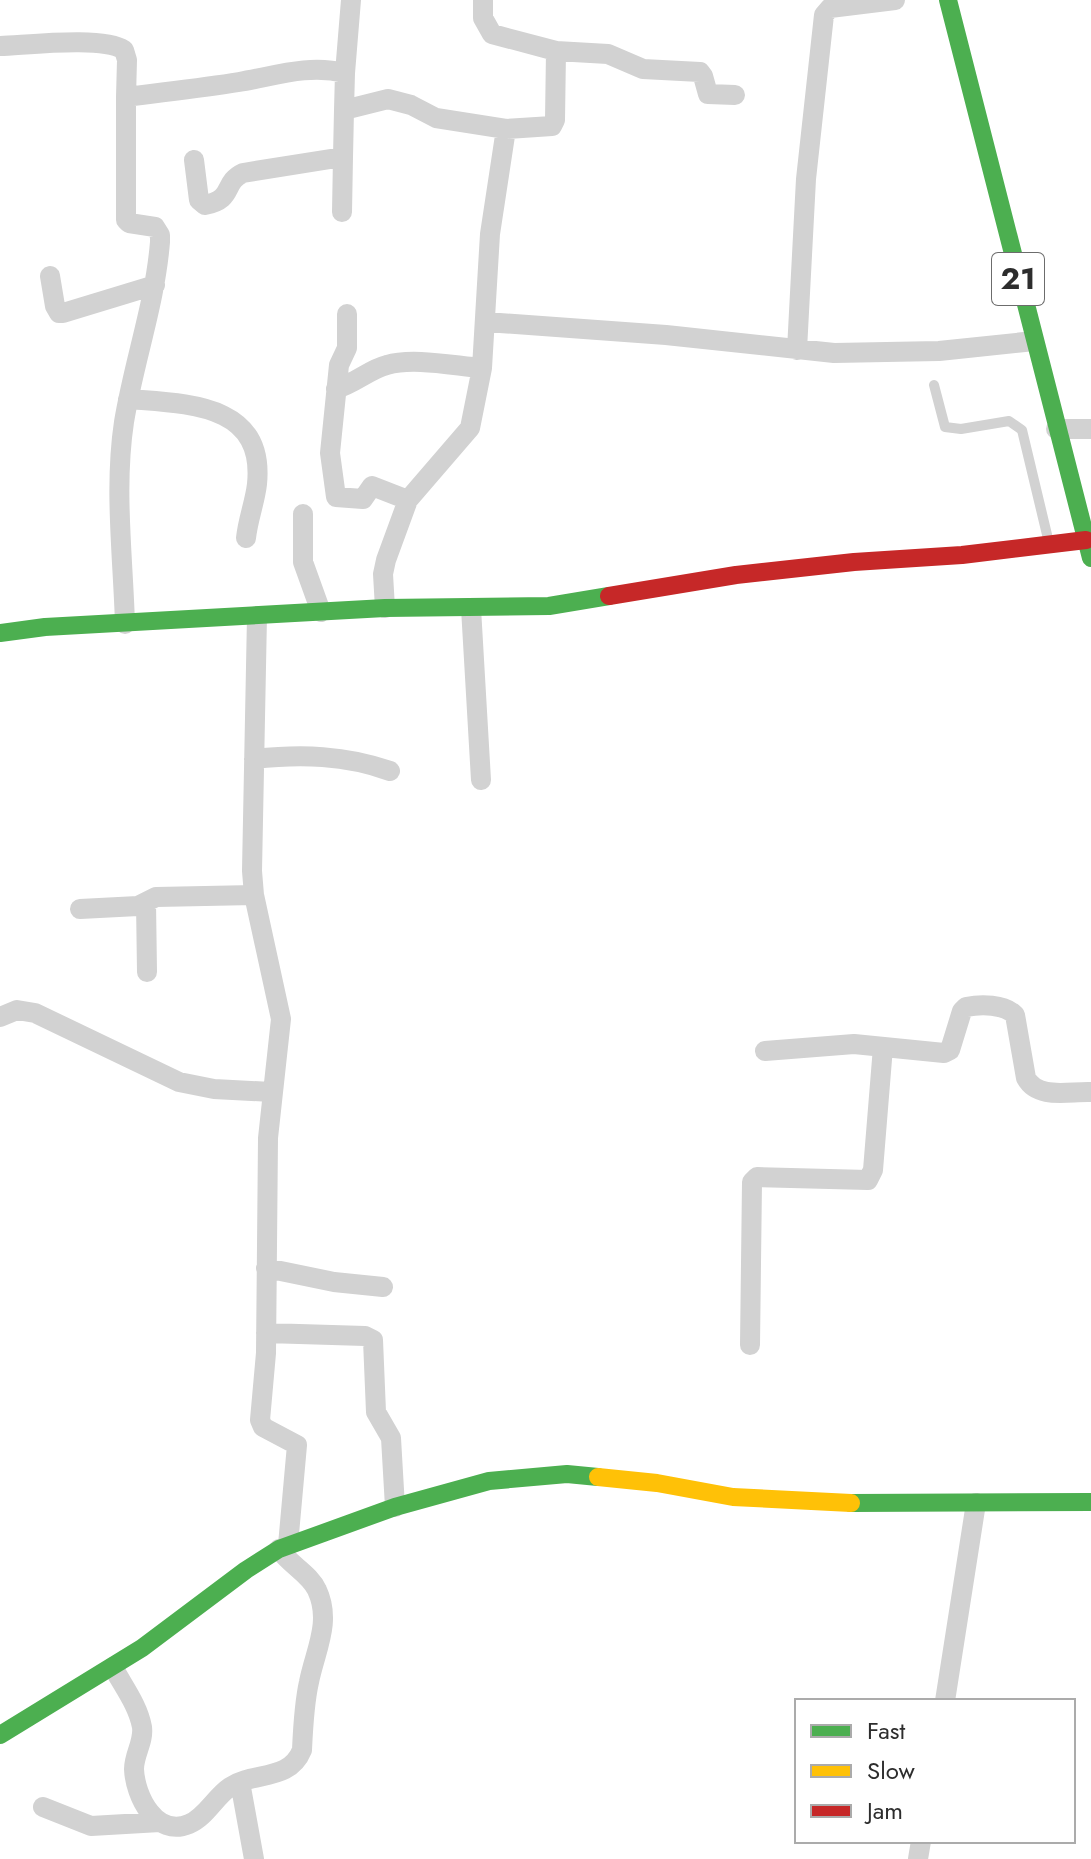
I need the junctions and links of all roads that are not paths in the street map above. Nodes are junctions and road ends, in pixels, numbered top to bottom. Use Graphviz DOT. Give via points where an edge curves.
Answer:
graph roads {
  1 [pos="351,0"];
  2 [pos="483,0"];
  3 [pos="895,0"];
  4 [pos="948,0"];
  5 [pos="0,46"];
  6 [pos="556,51"];
  7 [pos="345,73"];
  8 [pos="735,95"];
  9 [pos="126,97"];
  10 [pos="344,110"];
  11 [pos="506,129"];
  12 [pos="343,157"];
  13 [pos="194,160"];
  14 [pos="342,212"];
  15 [pos="50,276"];
  16 [pos="155,285"];
  17 [pos="347,314"];
  18 [pos="486,322"];
  19 [pos="1034,341"];
  20 [pos="797,350"];
  21 [pos="482,368"];
  22 [pos="934,385"];
  23 [pos="336,389"];
  24 [pos="128,399"];
  25 [pos="1056,429"];
  26 [pos="1091,429"];
  27 [pos="408,500"];
  28 [pos="303,514"];
  29 [pos="246,538"];
  30 [pos="1049,545"];
  31 [pos="1088,549"];
  32 [pos="385,608"];
  33 [pos="471,608"];
  34 [pos="321,612"];
  35 [pos="257,616"];
  36 [pos="125,624"];
  37 [pos="0,633"];
  38 [pos="254,759"];
  39 [pos="390,771"];
  40 [pos="481,780"];
  41 [pos="254,895"];
  42 [pos="146,902"];
  43 [pos="80,909"];
  44 [pos="147,972"];
  45 [pos="0,1017"];
  46 [pos="883,1047"];
  47 [pos="765,1051"];
  48 [pos="1091,1092"];
  49 [pos="271,1096"];
  50 [pos="266,1268"];
  51 [pos="383,1287"];
  52 [pos="266,1333"];
  53 [pos="750,1345"];
  54 [pos="1091,1502"];
  55 [pos="976,1503"];
  56 [pos="395,1507"];
  57 [pos="283,1547"];
  58 [pos="113,1667"];
  59 [pos="945,1699"];
  60 [pos="0,1735"];
  61 [pos="240,1782"];
  62 [pos="43,1807"];
  63 [pos="160,1822"];
  64 [pos="254,1859"];
  1 -- 7 [label="street"];
  2 -- 6 [label="street" via="483,18 492,34"];
  3 -- 20 [label="street" via="830,8 824,15 806,179"];
  4 -- 19 [label="main road, 21"];
  5 -- 9 [label="street" via="119,47 127,60"];
  6 -- 8 [label="street" via="608,54 643,69 700,72 708,94"];
  6 -- 11 [label="street" via="552,126"];
  7 -- 9 [label="street" via="293,71"];
  7 -- 10 [label="street"];
  9 -- 16 [label="street" via="125,215 129,223 158,230"];
  10 -- 11 [label="street" via="388,99 436,118"];
  10 -- 12 [label="street"];
  11 -- 18 [label="street" via="490,234"];
  12 -- 13 [label="street" via="243,173 233,179 224,198 205,205 197,193"];
  12 -- 14 [label="street"];
  15 -- 16 [label="street" via="59,313"];
  16 -- 24 [label="street"];
  17 -- 23 [label="street" via="347,348"];
  18 -- 20 [label="street"];
  18 -- 21 [label="street"];
  19 -- 20 [label="street" via="909,352"];
  19 -- 25 [label="main road, 21"];
  21 -- 23 [label="street" via="398,363"];
  21 -- 27 [label="street" via="470,428"];
  22 -- 30 [label="lane" via="945,427 1009,421 1022,430"];
  23 -- 27 [label="street" via="330,453 336,497 363,499 372,486"];
  24 -- 29 [label="street" via="210,411 240,424 253,448 257,482"];
  24 -- 36 [label="street" via="120,477"];
  25 -- 26 [label="street"];
  25 -- 31 [label="main road, 21"];
  27 -- 32 [label="street" via="383,574"];
  28 -- 34 [label="street" via="303,562"];
  30 -- 31 [label="main road"];
  30 -- 33 [label="main road" via="736,575 549,606"];
  32 -- 33 [label="main road"];
  32 -- 34 [label="main road"];
  33 -- 40 [label="street"];
  34 -- 35 [label="main road"];
  35 -- 36 [label="main road"];
  35 -- 38 [label="street"];
  36 -- 37 [label="main road"];
  38 -- 39 [label="street" via="331,756"];
  38 -- 41 [label="street"];
  41 -- 42 [label="street" via="156,897"];
  41 -- 49 [label="street" via="281,1019"];
  42 -- 43 [label="street"];
  42 -- 44 [label="street"];
  45 -- 49 [label="street" via="17,1010 35,1013 179,1082"];
  46 -- 47 [label="street"];
  46 -- 48 [label="street" via="944,1053 950,1050 966,1007 1012,1010 1026,1078 1035,1090"];
  46 -- 53 [label="street" via="868,1180 781,1176 752,1182"];
  49 -- 50 [label="street"];
  50 -- 51 [label="street"];
  50 -- 52 [label="street"];
  52 -- 56 [label="street" via="373,1340 376,1412 391,1438"];
  52 -- 57 [label="street" via="261,1424 297,1445"];
  54 -- 55 [label="main road"];
  55 -- 56 [label="main road" via="797,1502 567,1474 489,1481"];
  55 -- 59 [label="street"];
  56 -- 57 [label="main road"];
  57 -- 58 [label="main road"];
  57 -- 61 [label="street" via="293,1567 317,1590 323,1623 308,1683 302,1750 298,1761 282,1772"];
  58 -- 60 [label="main road"];
  58 -- 63 [label="street" via="139,1716 143,1732 134,1769 143,1802"];
  61 -- 63 [label="street" via="191,1823 172,1827"];
  61 -- 64 [label="street"];
  62 -- 63 [label="street" via="91,1826"];
}
